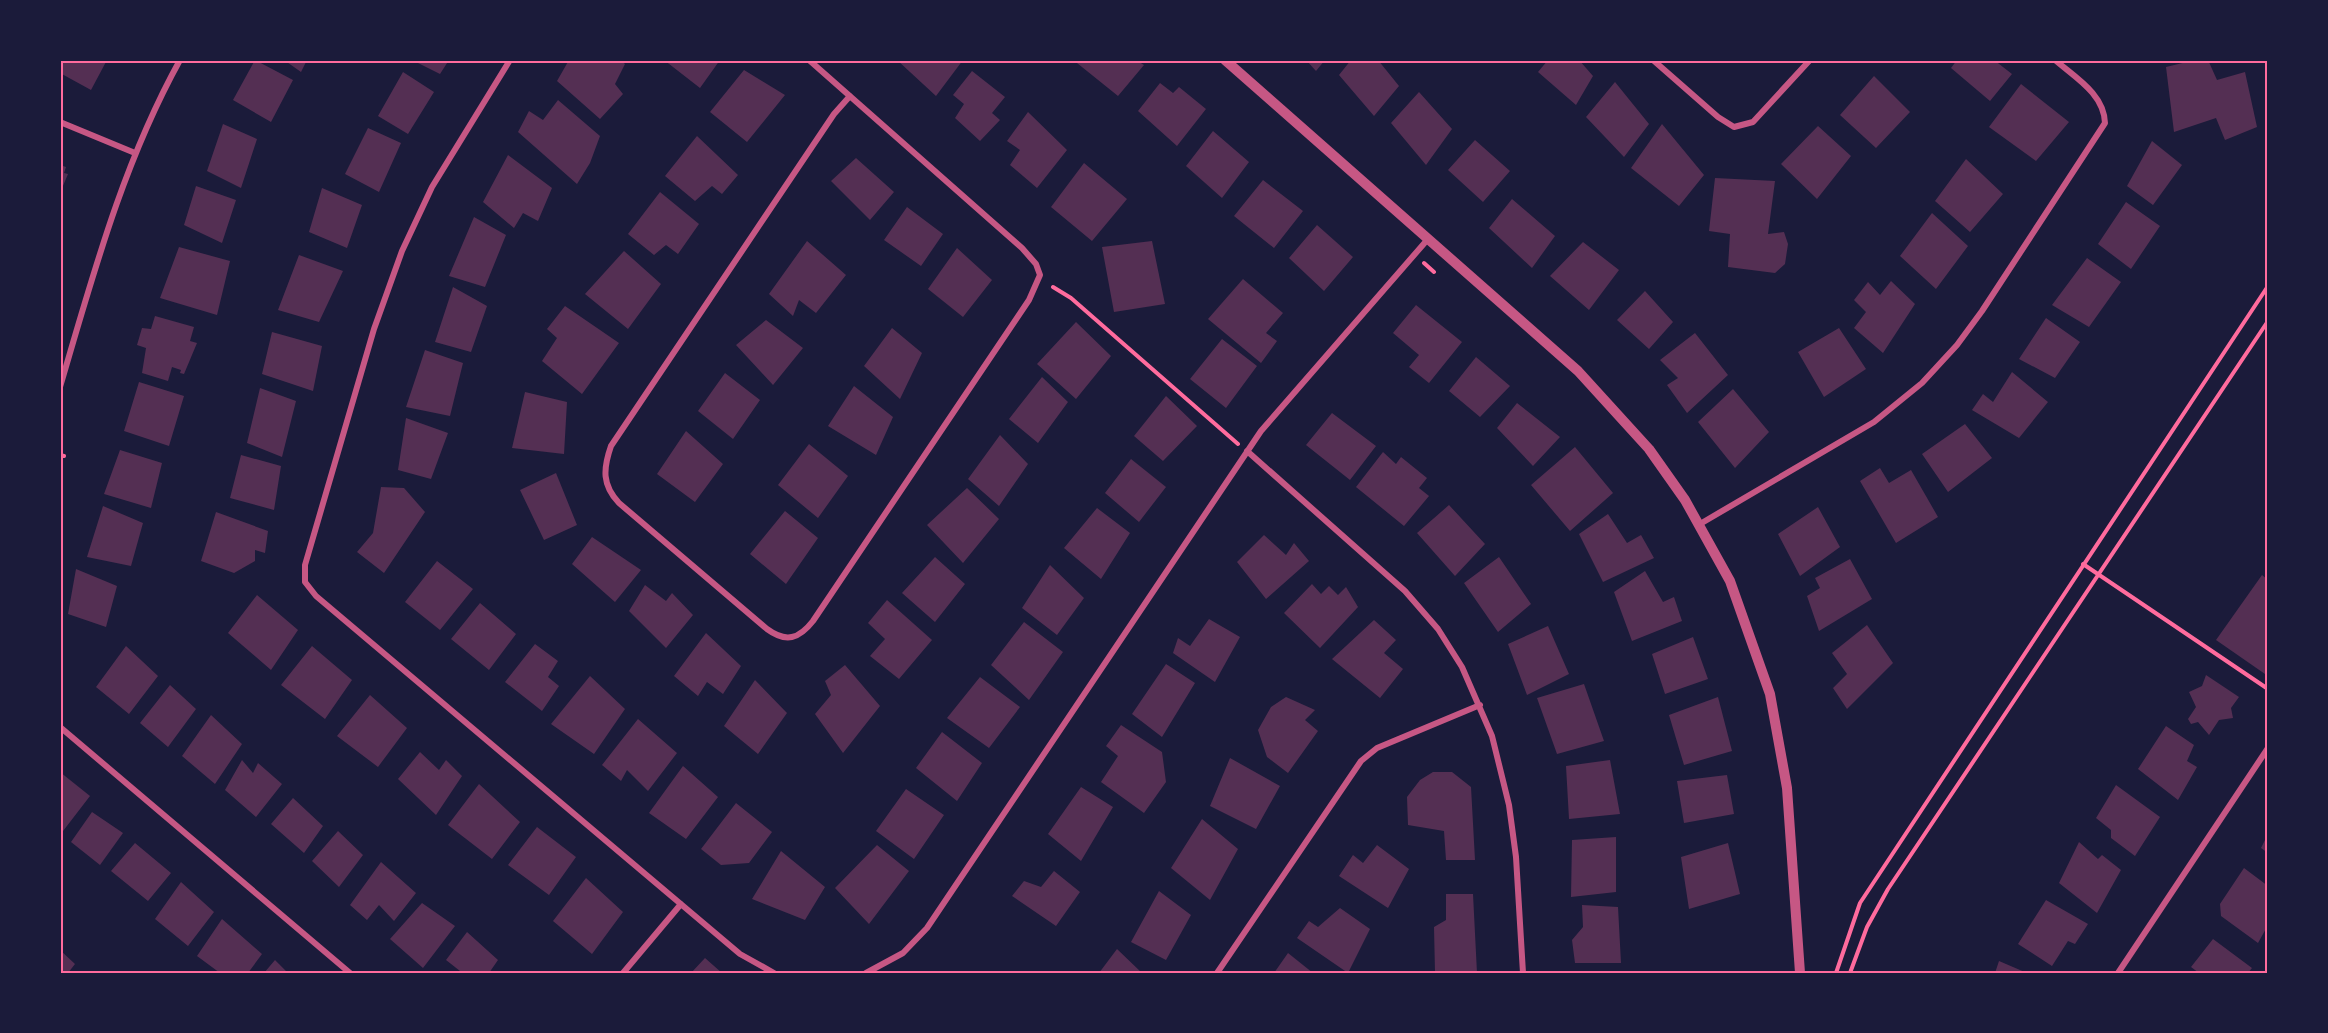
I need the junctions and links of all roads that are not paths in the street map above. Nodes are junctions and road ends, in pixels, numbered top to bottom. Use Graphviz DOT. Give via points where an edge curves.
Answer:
graph roads {
  1 [pos="180,60"];
  2 [pos="510,60"];
  3 [pos="809,60"];
  4 [pos="1226,60"];
  5 [pos="1653,60"];
  6 [pos="1810,60"];
  7 [pos="2055,60"];
  8 [pos="850,96"];
  9 [pos="60,122"];
  10 [pos="135,153"];
  11 [pos="1428,239"];
  12 [pos="60,387"];
  13 [pos="1247,451"];
  14 [pos="1700,524"];
  15 [pos="1480,705"];
  16 [pos="60,727"];
  17 [pos="2268,748"];
  18 [pos="681,904"];
  19 [pos="350,973"];
  20 [pos="624,973"];
  21 [pos="774,973"];
  22 [pos="866,973"];
  23 [pos="1218,973"];
  24 [pos="1522,973"];
  25 [pos="1800,973"];
  26 [pos="2118,973"];
  1 -- 10 [label="street"];
  2 -- 18 [label="street" via="432,187 402,251 374,329 303,574 316,596"];
  3 -- 8 [label="street"];
  4 -- 11 [label="street"];
  5 -- 6 [label="street" via="1734,127 1753,122"];
  7 -- 14 [label="street" via="2095,95 2105,123 1963,337 1922,382 1882,416"];
  8 -- 8 [label="street" via="1022,248 1040,275 1029,300 813,621 795,637 782,638 619,503 607,487 605,466 611,446 834,114"];
  9 -- 10 [label="street"];
  10 -- 12 [label="street"];
  11 -- 13 [label="street"];
  11 -- 14 [label="street" via="1594,387 1649,449"];
  13 -- 15 [label="street" via="1412,599 1453,651"];
  13 -- 22 [label="street" via="937,914 903,953"];
  14 -- 25 [label="street" via="1744,617 1777,722 1790,813"];
  15 -- 23 [label="street" via="1377,748 1361,761"];
  15 -- 24 [label="street" via="1498,754 1509,805"];
  16 -- 19 [label="street"];
  17 -- 26 [label="street"];
  18 -- 20 [label="street"];
  18 -- 21 [label="street" via="740,954"];
}
